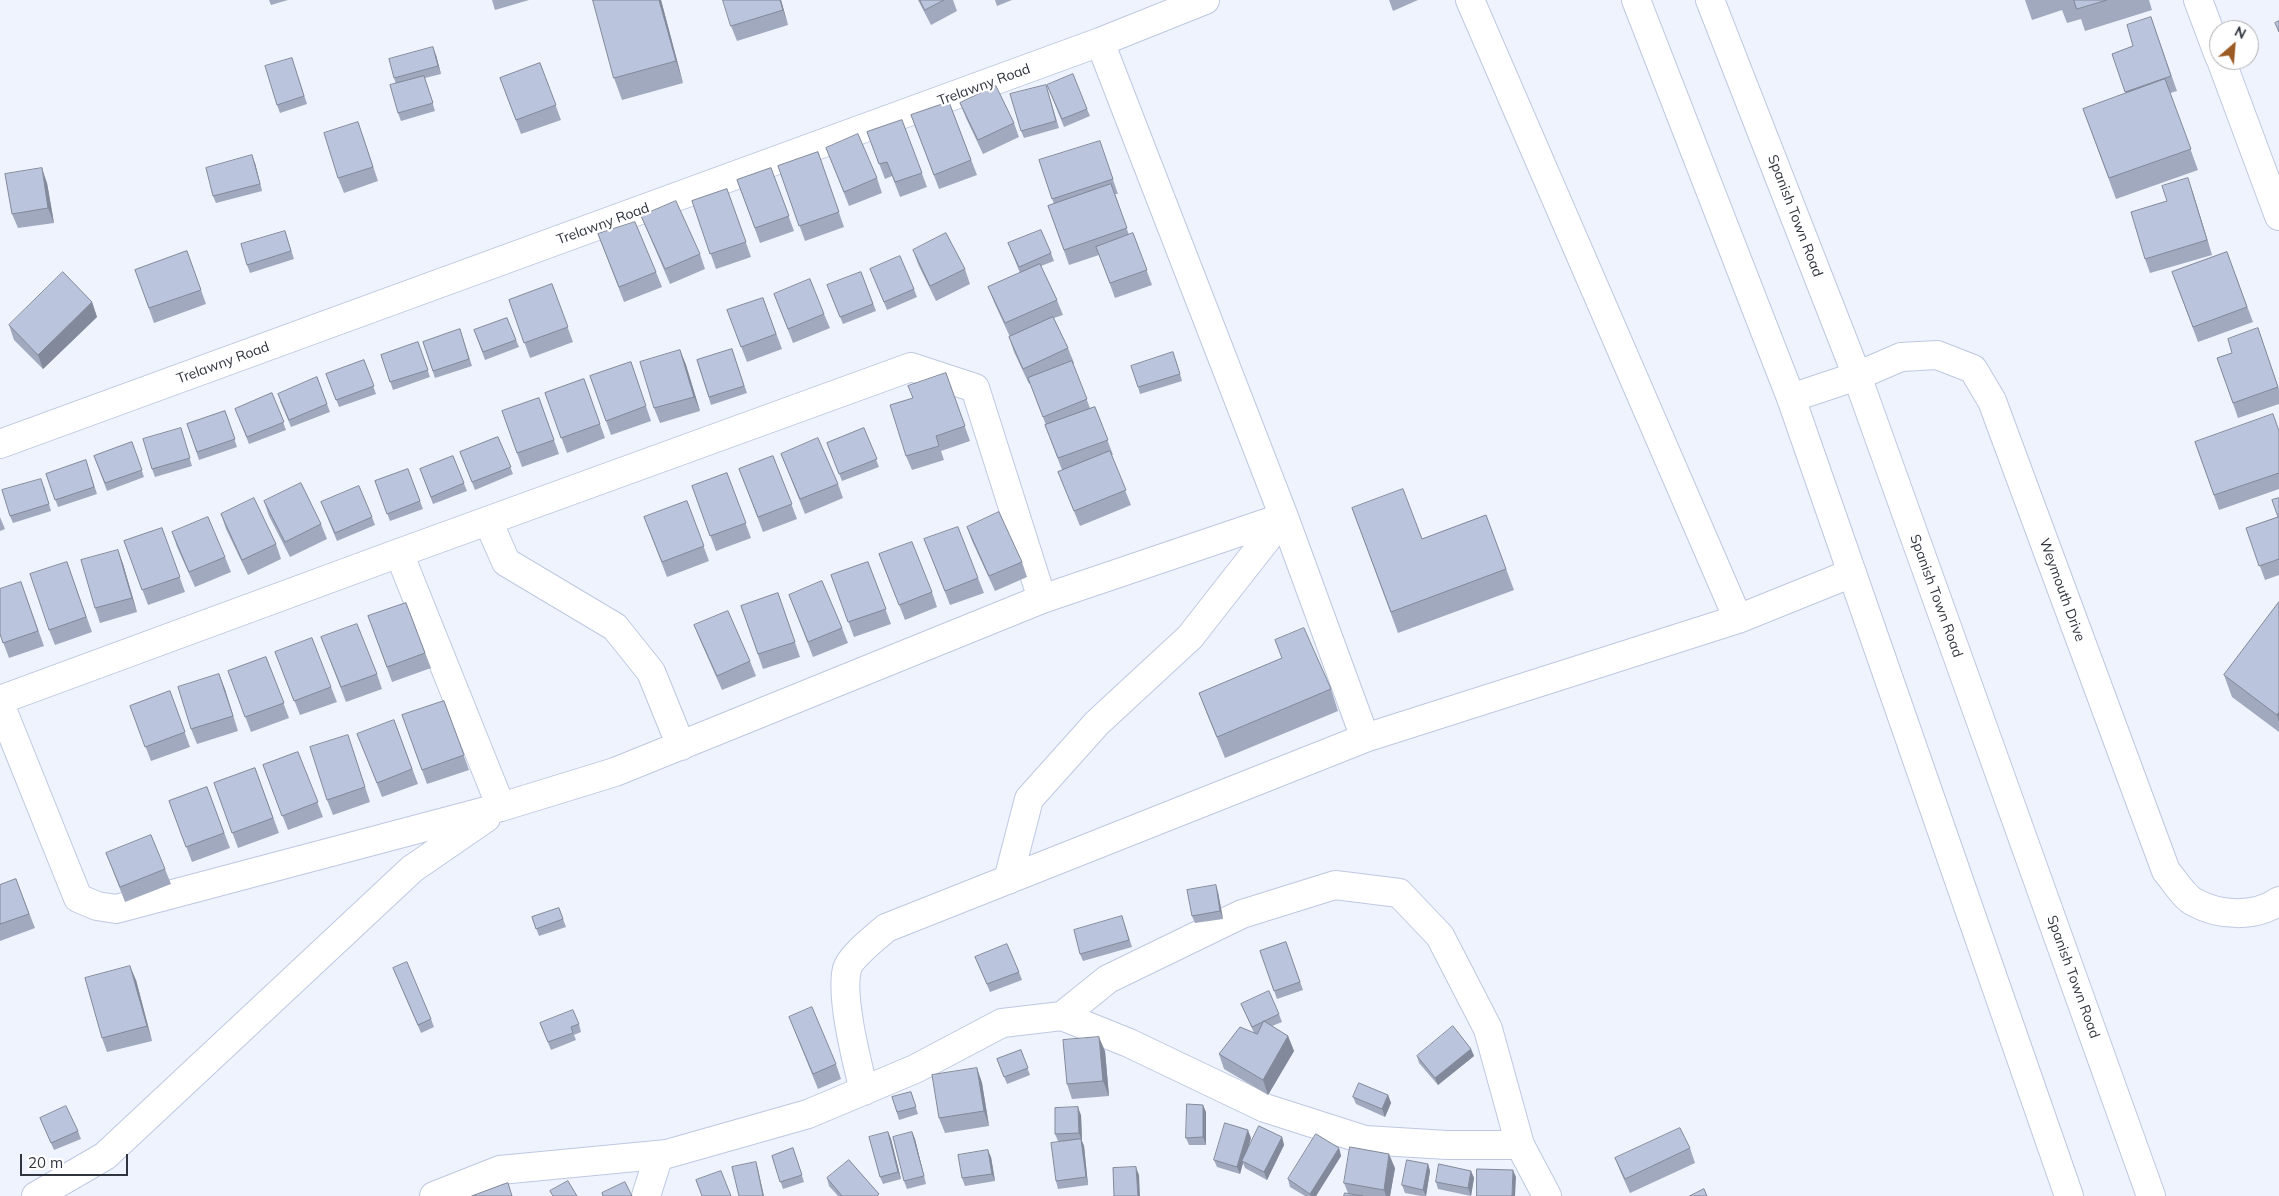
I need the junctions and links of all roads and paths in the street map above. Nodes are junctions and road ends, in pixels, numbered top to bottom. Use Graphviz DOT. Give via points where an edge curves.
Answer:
graph roads {
  1 [pos="1205,0"];
  2 [pos="1470,0"];
  3 [pos="1636,0"];
  4 [pos="1710,0"];
  5 [pos="2198,0"];
  6 [pos="2209,29"];
  7 [pos="1100,42"];
  8 [pos="2225,70"];
  9 [pos="2279,216"];
  10 [pos="1857,376"];
  11 [pos="1791,398"];
  12 [pos="0,444"];
  13 [pos="1284,517"];
  14 [pos="488,521"];
  15 [pos="399,553"];
  16 [pos="1852,573"];
  17 [pos="1042,599"];
  18 [pos="1738,619"];
  19 [pos="0,700"];
  20 [pos="0,704"];
  21 [pos="1366,738"];
  22 [pos="681,746"];
  23 [pos="501,807"];
  24 [pos="1008,880"];
  25 [pos="2279,901"];
  26 [pos="1062,1016"];
  27 [pos="864,1090"];
  28 [pos="1520,1145"];
  29 [pos="659,1155"];
  30 [pos="36,1196"];
  31 [pos="434,1196"];
  32 [pos="646,1196"];
  33 [pos="1547,1196"];
  34 [pos="2069,1196"];
  35 [pos="2151,1196"];
  1 -- 7 [label="main road, Trelawny Road"];
  2 -- 18 [label="main road"];
  3 -- 11 [label="main road"];
  4 -- 10 [label="main road, Spanish Town Road"];
  5 -- 6 [label="main road"];
  7 -- 12 [label="main road, Trelawny Road"];
  7 -- 13 [label="main road"];
  8 -- 9 [label="main road"];
  10 -- 11 [label="main road, Weymouth Drive"];
  10 -- 25 [label="main road, Weymouth Drive" via="1900,358 1937,355 1973,369 1992,402 2166,871 2193,902 2229,914 2270,908"];
  10 -- 35 [label="main road, Spanish Town Road"];
  11 -- 16 [label="main road"];
  13 -- 17 [label="main road"];
  13 -- 21 [label="main road"];
  13 -- 24 [label="main road" via="1190,637 1097,723 1029,799"];
  14 -- 15 [label="main road"];
  14 -- 17 [label="main road" via="911,367 975,388"];
  14 -- 22 [label="main road" via="506,562 615,626 651,672"];
  15 -- 19 [label="main road"];
  15 -- 23 [label="main road"];
  16 -- 18 [label="main road"];
  16 -- 34 [label="main road"];
  17 -- 22 [label="main road"];
  18 -- 21 [label="main road"];
  20 -- 23 [label="main road" via="78,898 97,906 116,909"];
  21 -- 24 [label="main road"];
  22 -- 23 [label="main road" via="615,772"];
  23 -- 30 [label="main road" via="412,869 105,1156"];
  24 -- 27 [label="main road" via="886,928 847,968 846,993 852,1040"];
  26 -- 27 [label="main road" via="1002,1023 914,1069"];
  26 -- 28 [label="main road" via="1129,1043 1265,1108 1365,1140"];
  26 -- 28 [label="main road" via="1108,979 1242,914 1334,885 1399,894 1440,936 1488,1029"];
  27 -- 29 [label="main road" via="808,1114"];
  28 -- 33 [label="main road"];
  29 -- 31 [label="main road" via="500,1170"];
  29 -- 32 [label="main road"];
}
